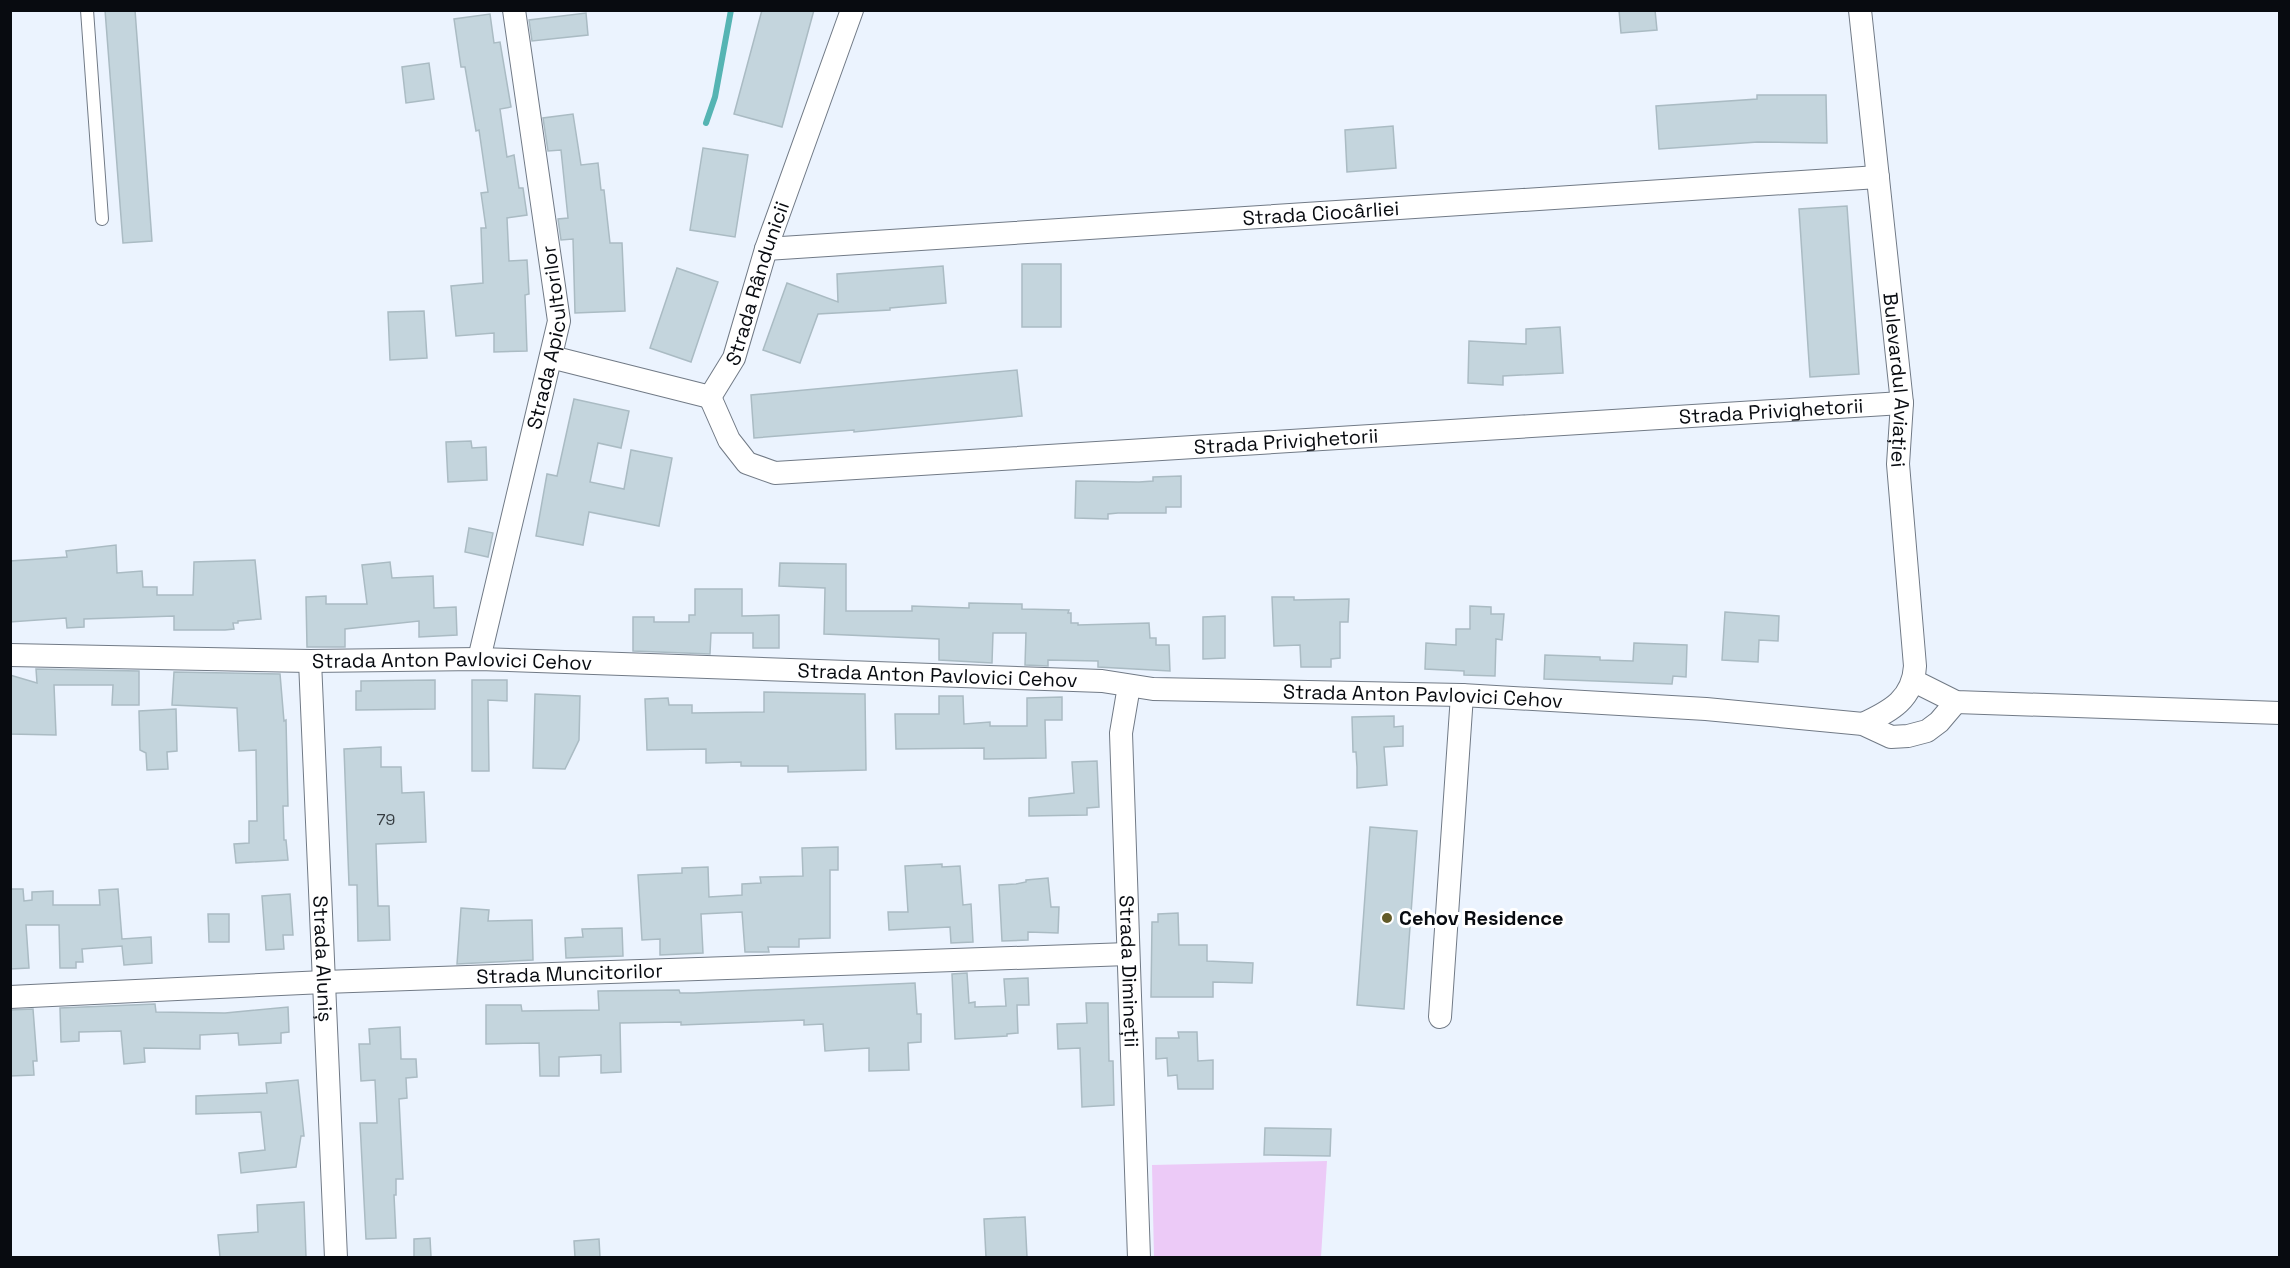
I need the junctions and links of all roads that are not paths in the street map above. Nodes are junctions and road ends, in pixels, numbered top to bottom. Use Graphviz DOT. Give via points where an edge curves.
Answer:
graph roads {
  1 [pos="87,10"];
  2 [pos="514,10"];
  3 [pos="852,10"];
  4 [pos="1860,10"];
  5 [pos="1878,177"];
  6 [pos="102,219"];
  7 [pos="766,249"];
  8 [pos="551,357"];
  9 [pos="710,397"];
  10 [pos="1902,403"];
  11 [pos="10,655"];
  12 [pos="479,659"];
  13 [pos="310,662"];
  14 [pos="1914,681"];
  15 [pos="1129,686"];
  16 [pos="1462,695"];
  17 [pos="1956,702"];
  18 [pos="2280,713"];
  19 [pos="1863,724"];
  20 [pos="1128,954"];
  21 [pos="324,982"];
  22 [pos="10,997"];
  23 [pos="1440,1017"];
  24 [pos="336,1257"];
  25 [pos="1139,1257"];
  1 -- 6 [label="lane"];
  2 -- 8 [label="street, Strada Apicultorilor" via="559,321"];
  3 -- 7 [label="street, Strada Rândunicii"];
  4 -- 5 [label="street, Bulevardul Aviației"];
  5 -- 7 [label="street, Strada Ciocârliei"];
  5 -- 10 [label="street, Bulevardul Aviației"];
  7 -- 9 [label="street, Strada Rândunicii" via="734,358"];
  8 -- 9 [label="street"];
  8 -- 12 [label="street, Strada Apicultorilor"];
  9 -- 10 [label="street, Strada Privighetorii" via="729,440 747,463 775,473"];
  10 -- 14 [label="street, Bulevardul Aviației" via="1898,464"];
  11 -- 13 [label="street, Strada Anton Pavlovici Cehov"];
  12 -- 13 [label="street, Strada Anton Pavlovici Cehov"];
  12 -- 15 [label="street, Strada Anton Pavlovici Cehov" via="1102,681"];
  13 -- 21 [label="street, Strada Aluniș"];
  14 -- 17 [label="street"];
  14 -- 19 [label="street" via="1897,705"];
  15 -- 16 [label="street, Strada Anton Pavlovici Cehov"];
  15 -- 20 [label="street, Strada Dimineții" via="1121,733"];
  16 -- 19 [label="street, Strada Anton Pavlovici Cehov" via="1706,709"];
  16 -- 23 [label="street"];
  17 -- 18 [label="street"];
  17 -- 19 [label="street, Strada Anton Pavlovici Cehov" via="1927,731 1908,736 1891,737"];
  20 -- 21 [label="street, Strada Muncitorilor"];
  20 -- 25 [label="street, Strada Dimineții"];
  21 -- 22 [label="street, Strada Muncitorilor"];
  21 -- 24 [label="street, Strada Aluniș"];
}
